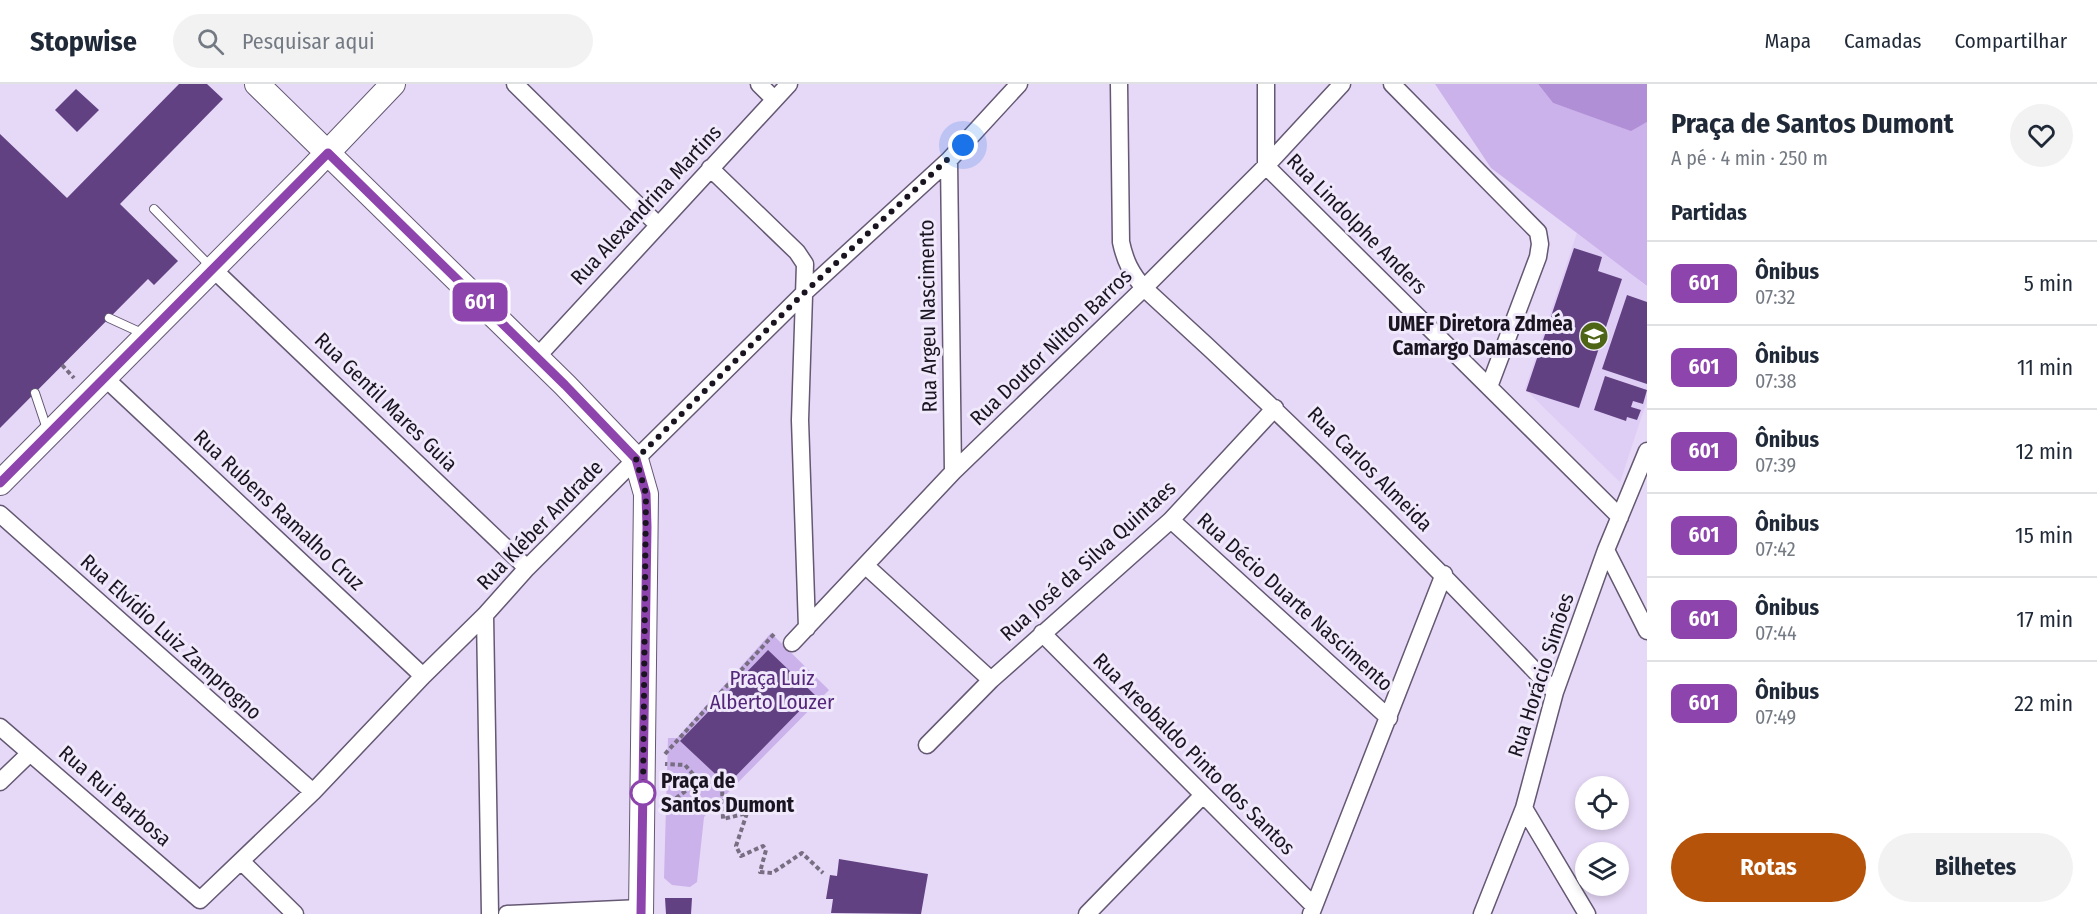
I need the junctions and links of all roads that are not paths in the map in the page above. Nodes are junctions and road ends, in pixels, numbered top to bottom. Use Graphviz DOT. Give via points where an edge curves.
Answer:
graph roads {
  1 [pos="257,84"];
  2 [pos="393,84"];
  3 [pos="515,84"];
  4 [pos="759,84"];
  5 [pos="789,84"];
  6 [pos="1020,84"];
  7 [pos="1119,84"];
  8 [pos="1266,84"];
  9 [pos="1342,84"];
  10 [pos="1392,84"];
  11 [pos="774,99"];
  12 [pos="328,153"];
  13 [pos="949,160"];
  14 [pos="1266,166"];
  15 [pos="710,168"];
  16 [pos="154,209"];
  17 [pos="657,224"];
  18 [pos="213,269"];
  19 [pos="1144,288"];
  20 [pos="805,292"];
  21 [pos="109,318"];
  22 [pos="147,335"];
  23 [pos="536,357"];
  24 [pos="105,378"];
  25 [pos="1489,387"];
  26 [pos="35,393"];
  27 [pos="1275,408"];
  28 [pos="49,434"];
  29 [pos="1647,451"];
  30 [pos="636,459"];
  31 [pos="953,472"];
  32 [pos="0,483"];
  33 [pos="0,514"];
  34 [pos="1620,517"];
  35 [pos="1172,520"];
  36 [pos="1606,550"];
  37 [pos="866,566"];
  38 [pos="527,568"];
  39 [pos="1444,574"];
  40 [pos="484,615"];
  41 [pos="807,628"];
  42 [pos="1647,631"];
  43 [pos="1042,633"];
  44 [pos="792,643"];
  45 [pos="423,676"];
  46 [pos="991,680"];
  47 [pos="1555,693"];
  48 [pos="1389,718"];
  49 [pos="0,727"];
  50 [pos="927,745"];
  51 [pos="30,753"];
  52 [pos="0,782"];
  53 [pos="313,792"];
  54 [pos="1203,795"];
  55 [pos="1524,808"];
  56 [pos="242,862"];
  57 [pos="199,907"];
  58 [pos="1313,910"];
  59 [pos="641,911"];
  60 [pos="1088,913"];
  61 [pos="295,914"];
  62 [pos="490,914"];
  63 [pos="507,914"];
  64 [pos="1482,914"];
  65 [pos="1587,914"];
  1 -- 12 [label="street"];
  2 -- 12 [label="street"];
  3 -- 17 [label="street"];
  4 -- 11 [label="street"];
  5 -- 11 [label="street, Rua Alexandrina Martins"];
  6 -- 13 [label="street, Rua Kléber Andrade"];
  7 -- 19 [label="street, Rua Carlos Almeida" via="1121,242 1125,260"];
  8 -- 14 [label="street"];
  9 -- 14 [label="street, Rua Doutor Nilton Barros"];
  10 -- 25 [label="street" via="1538,232 1538,257"];
  11 -- 15 [label="street, Rua Alexandrina Martins"];
  12 -- 18 [label="street"];
  12 -- 23 [label="street"];
  13 -- 20 [label="street, Rua Kléber Andrade"];
  13 -- 31 [label="street, Rua Argeu Nascimento"];
  14 -- 19 [label="street, Rua Doutor Nilton Barros"];
  14 -- 25 [label="street, Rua Lindolphe Anders"];
  15 -- 17 [label="street, Rua Alexandrina Martins"];
  15 -- 20 [label="street" via="797,252 805,264"];
  16 -- 18 [label="lane"];
  17 -- 23 [label="street, Rua Alexandrina Martins"];
  18 -- 22 [label="street"];
  18 -- 38 [label="street, Rua Gentil Mares Guia"];
  19 -- 27 [label="street, Rua Carlos Almeida"];
  19 -- 31 [label="street, Rua Doutor Nilton Barros"];
  20 -- 30 [label="street, Rua Kléber Andrade"];
  20 -- 41 [label="street" via="800,420"];
  21 -- 22 [label="lane"];
  22 -- 24 [label="street"];
  23 -- 30 [label="street"];
  24 -- 28 [label="street"];
  24 -- 45 [label="street, Rua Rubens Ramalho Cruz"];
  25 -- 34 [label="street, Rua Lindolphe Anders"];
  26 -- 28 [label="lane"];
  27 -- 35 [label="street, Rua José da Silva Quintaes"];
  27 -- 39 [label="street, Rua Carlos Almeida"];
  28 -- 32 [label="street"];
  29 -- 34 [label="street, Rua Horácio Simões"];
  30 -- 38 [label="street, Rua Kléber Andrade"];
  30 -- 59 [label="street" via="646,494 653,776"];
  31 -- 37 [label="street, Rua Doutor Nilton Barros"];
  33 -- 53 [label="street, Rua Elvídio Luiz Zamprogno"];
  34 -- 36 [label="street, Rua Horácio Simões"];
  35 -- 43 [label="street, Rua José da Silva Quintaes"];
  35 -- 48 [label="street, Rua Décio Duarte Nascimento"];
  36 -- 42 [label="street"];
  36 -- 47 [label="street, Rua Horácio Simões"];
  37 -- 41 [label="street, Rua Doutor Nilton Barros"];
  37 -- 46 [label="street"];
  38 -- 40 [label="street, Rua Kléber Andrade"];
  39 -- 47 [label="street, Rua Carlos Almeida"];
  39 -- 48 [label="street"];
  40 -- 45 [label="street, Rua Kléber Andrade"];
  40 -- 62 [label="street"];
  41 -- 44 [label="street, Rua Doutor Nilton Barros"];
  43 -- 46 [label="street, Rua José da Silva Quintaes"];
  43 -- 54 [label="street, Rua Areobaldo Pinto dos Santos"];
  45 -- 53 [label="street, Rua Kléber Andrade"];
  46 -- 50 [label="street, Rua José da Silva Quintaes"];
  47 -- 55 [label="street, Rua Horácio Simões"];
  48 -- 58 [label="street"];
  49 -- 51 [label="street, Rua Rui Barbosa"];
  51 -- 52 [label="street"];
  51 -- 57 [label="street, Rua Rui Barbosa"];
  53 -- 56 [label="street, Rua Kléber Andrade"];
  54 -- 58 [label="street, Rua Areobaldo Pinto dos Santos"];
  54 -- 60 [label="street"];
  55 -- 64 [label="street, Rua Horácio Simões"];
  55 -- 65 [label="street"];
  56 -- 57 [label="street, Rua Kléber Andrade"];
  56 -- 61 [label="street"];
  59 -- 63 [label="street"];
}
